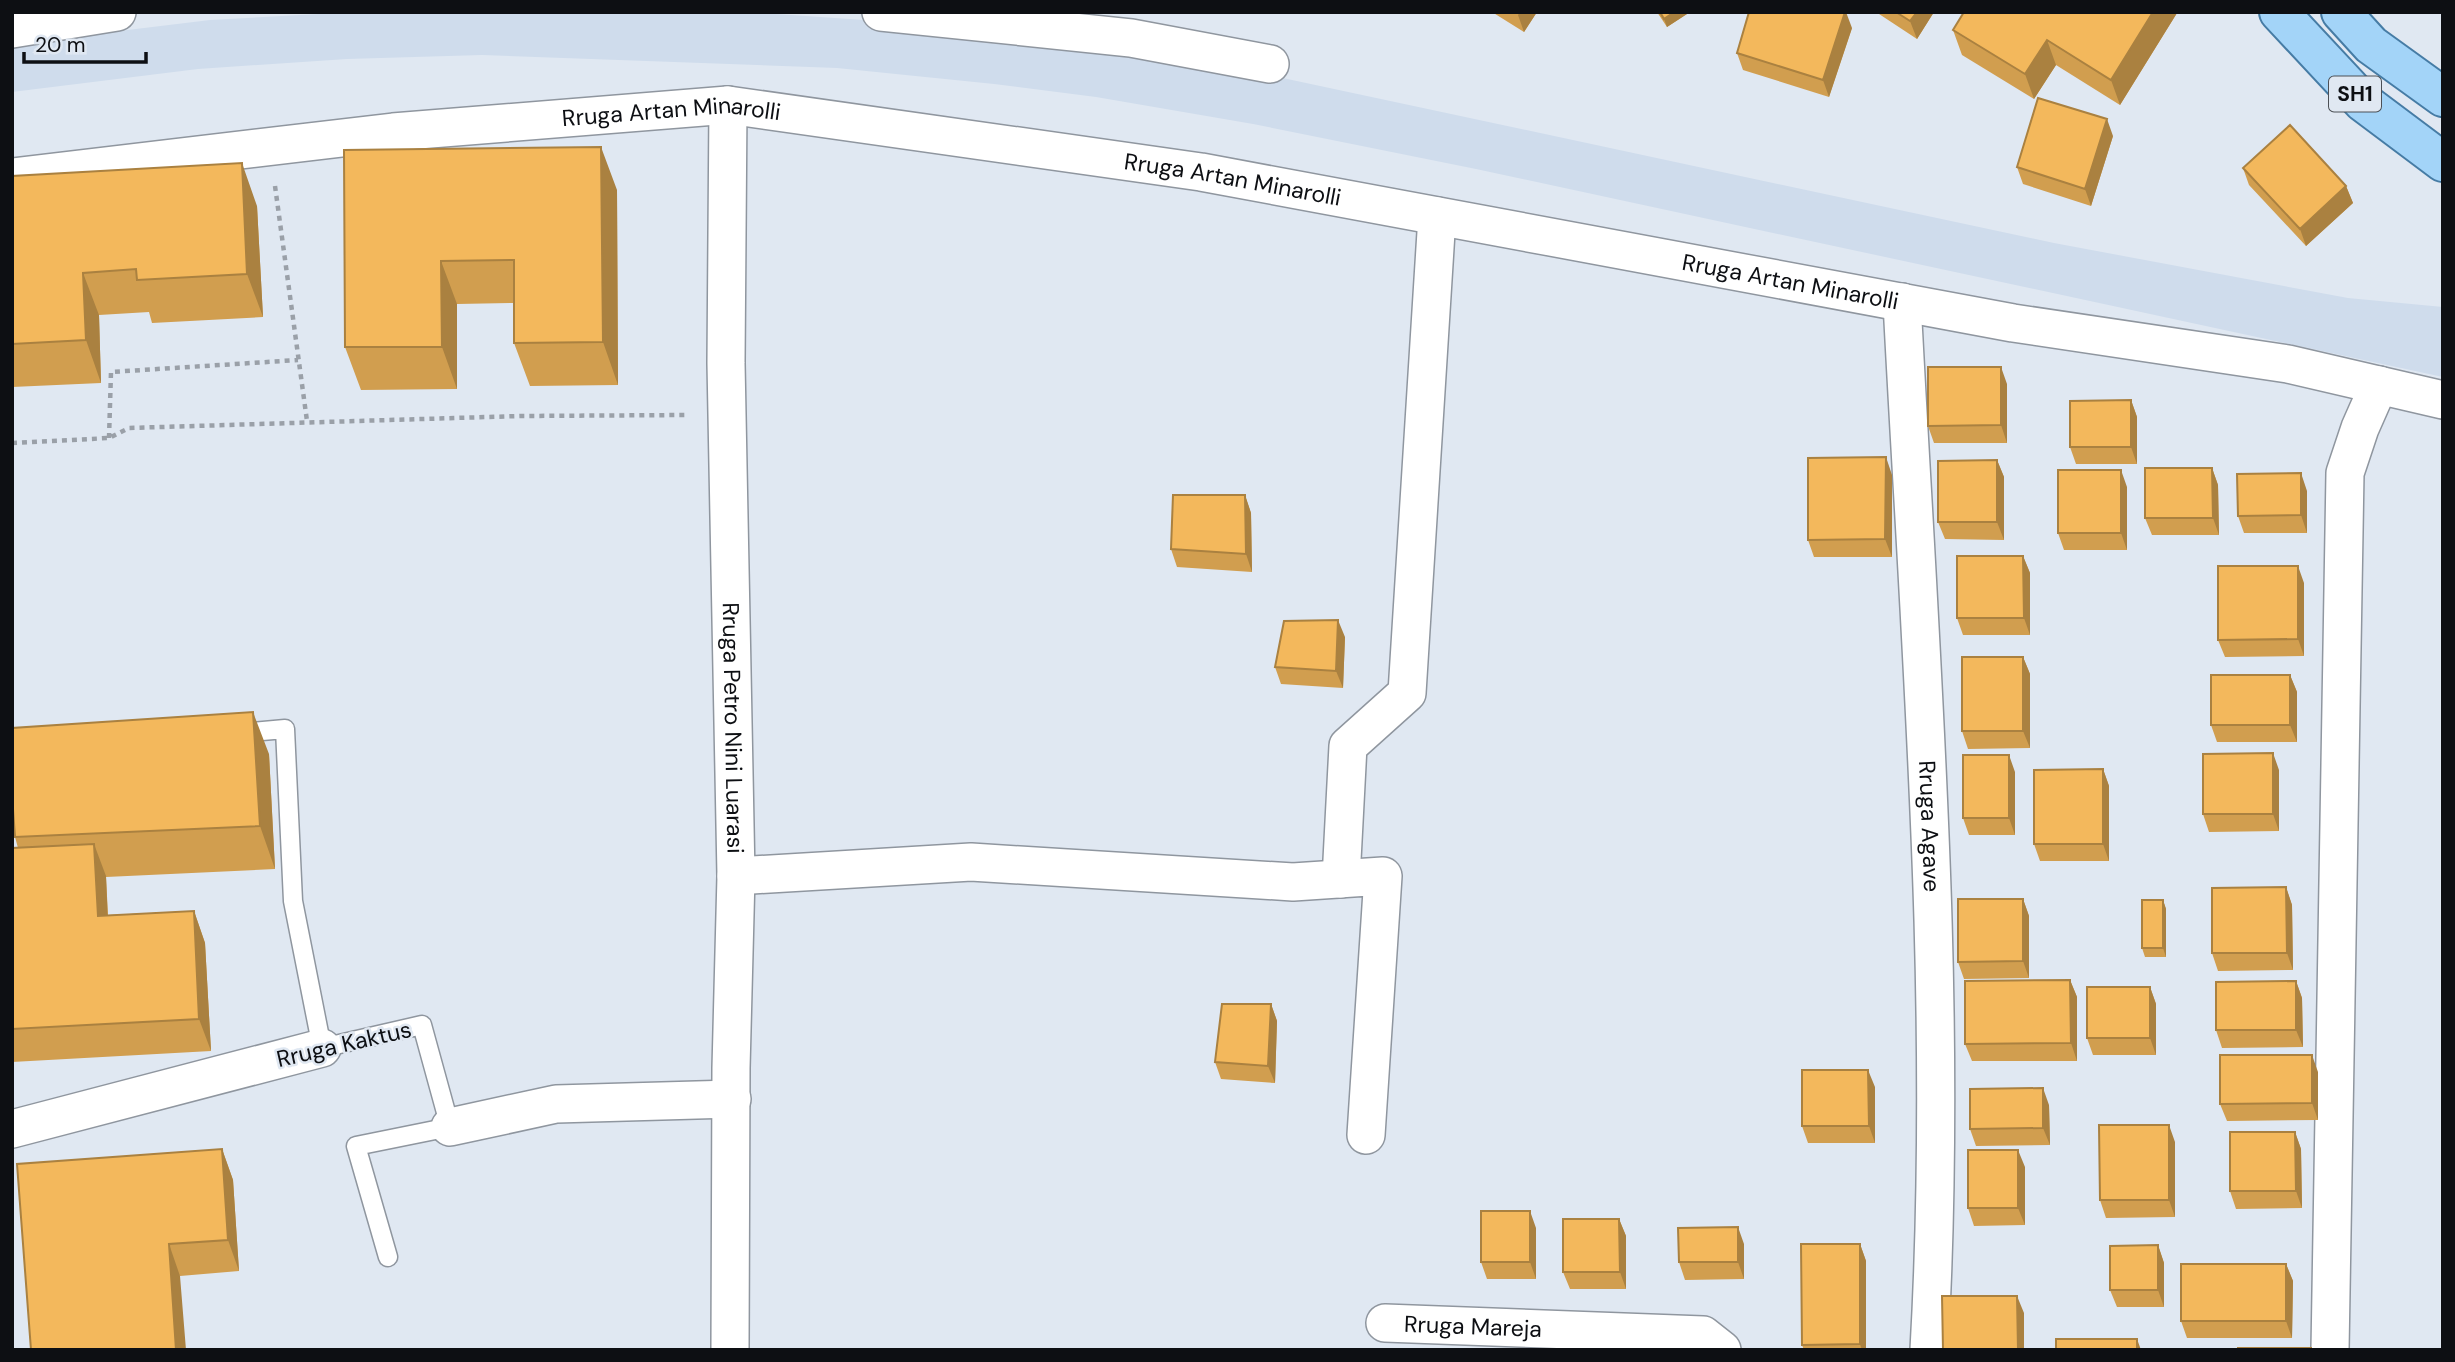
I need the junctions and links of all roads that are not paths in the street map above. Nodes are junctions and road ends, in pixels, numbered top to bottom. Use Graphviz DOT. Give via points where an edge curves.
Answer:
graph roads {
  1 [pos="117,12"];
  2 [pos="881,12"];
  3 [pos="2279,12"];
  4 [pos="2341,12"];
  5 [pos="12,29"];
  6 [pos="1270,64"];
  7 [pos="2443,97"];
  8 [pos="728,105"];
  9 [pos="2443,162"];
  10 [pos="12,177"];
  11 [pos="1437,216"];
  12 [pos="1902,302"];
  13 [pos="2379,385"];
  14 [pos="2443,400"];
  15 [pos="216,735"];
  16 [pos="736,876"];
  17 [pos="1341,879"];
  18 [pos="322,1048"];
  19 [pos="733,1099"];
  20 [pos="450,1126"];
  21 [pos="12,1129"];
  22 [pos="1366,1135"];
  23 [pos="388,1257"];
  24 [pos="1385,1323"];
  25 [pos="730,1350"];
  26 [pos="1722,1350"];
  27 [pos="1929,1350"];
  28 [pos="2330,1350"];
  1 -- 5 [label="street"];
  2 -- 6 [label="street" via="1131,38"];
  3 -- 9 [label="main road, SH1" via="2364,102"];
  4 -- 7 [label="main road, SH1" via="2371,45"];
  8 -- 10 [label="street, Rruga Artan Minarolli" via="393,132"];
  8 -- 11 [label="street, Rruga Artan Minarolli" via="1200,172"];
  8 -- 16 [label="street, Rruga Petro Nini Luarasi" via="727,415"];
  11 -- 12 [label="street, Rruga Artan Minarolli"];
  11 -- 17 [label="street" via="1407,693 1348,746"];
  12 -- 13 [label="street, Rruga Artan Minarolli" via="2288,364"];
  12 -- 27 [label="street, Rruga Agave" via="1936,1004 1936,1227"];
  13 -- 14 [label="street, Rruga Artan Minarolli"];
  13 -- 28 [label="street" via="2345,474"];
  15 -- 18 [label="lane" via="285,729 293,901"];
  16 -- 17 [label="street" via="971,862 1293,882"];
  16 -- 19 [label="street, Rruga Petro Nini Luarasi"];
  17 -- 22 [label="street" via="1383,876"];
  18 -- 20 [label="lane, Rruga Kaktus" via="422,1025"];
  18 -- 21 [label="street, Rruga Kaktus"];
  19 -- 20 [label="street" via="556,1104"];
  19 -- 25 [label="street, Rruga Petro Nini Luarasi"];
  20 -- 23 [label="lane" via="356,1146"];
  24 -- 26 [label="street, Rruga Mareja" via="1703,1335"];
}
